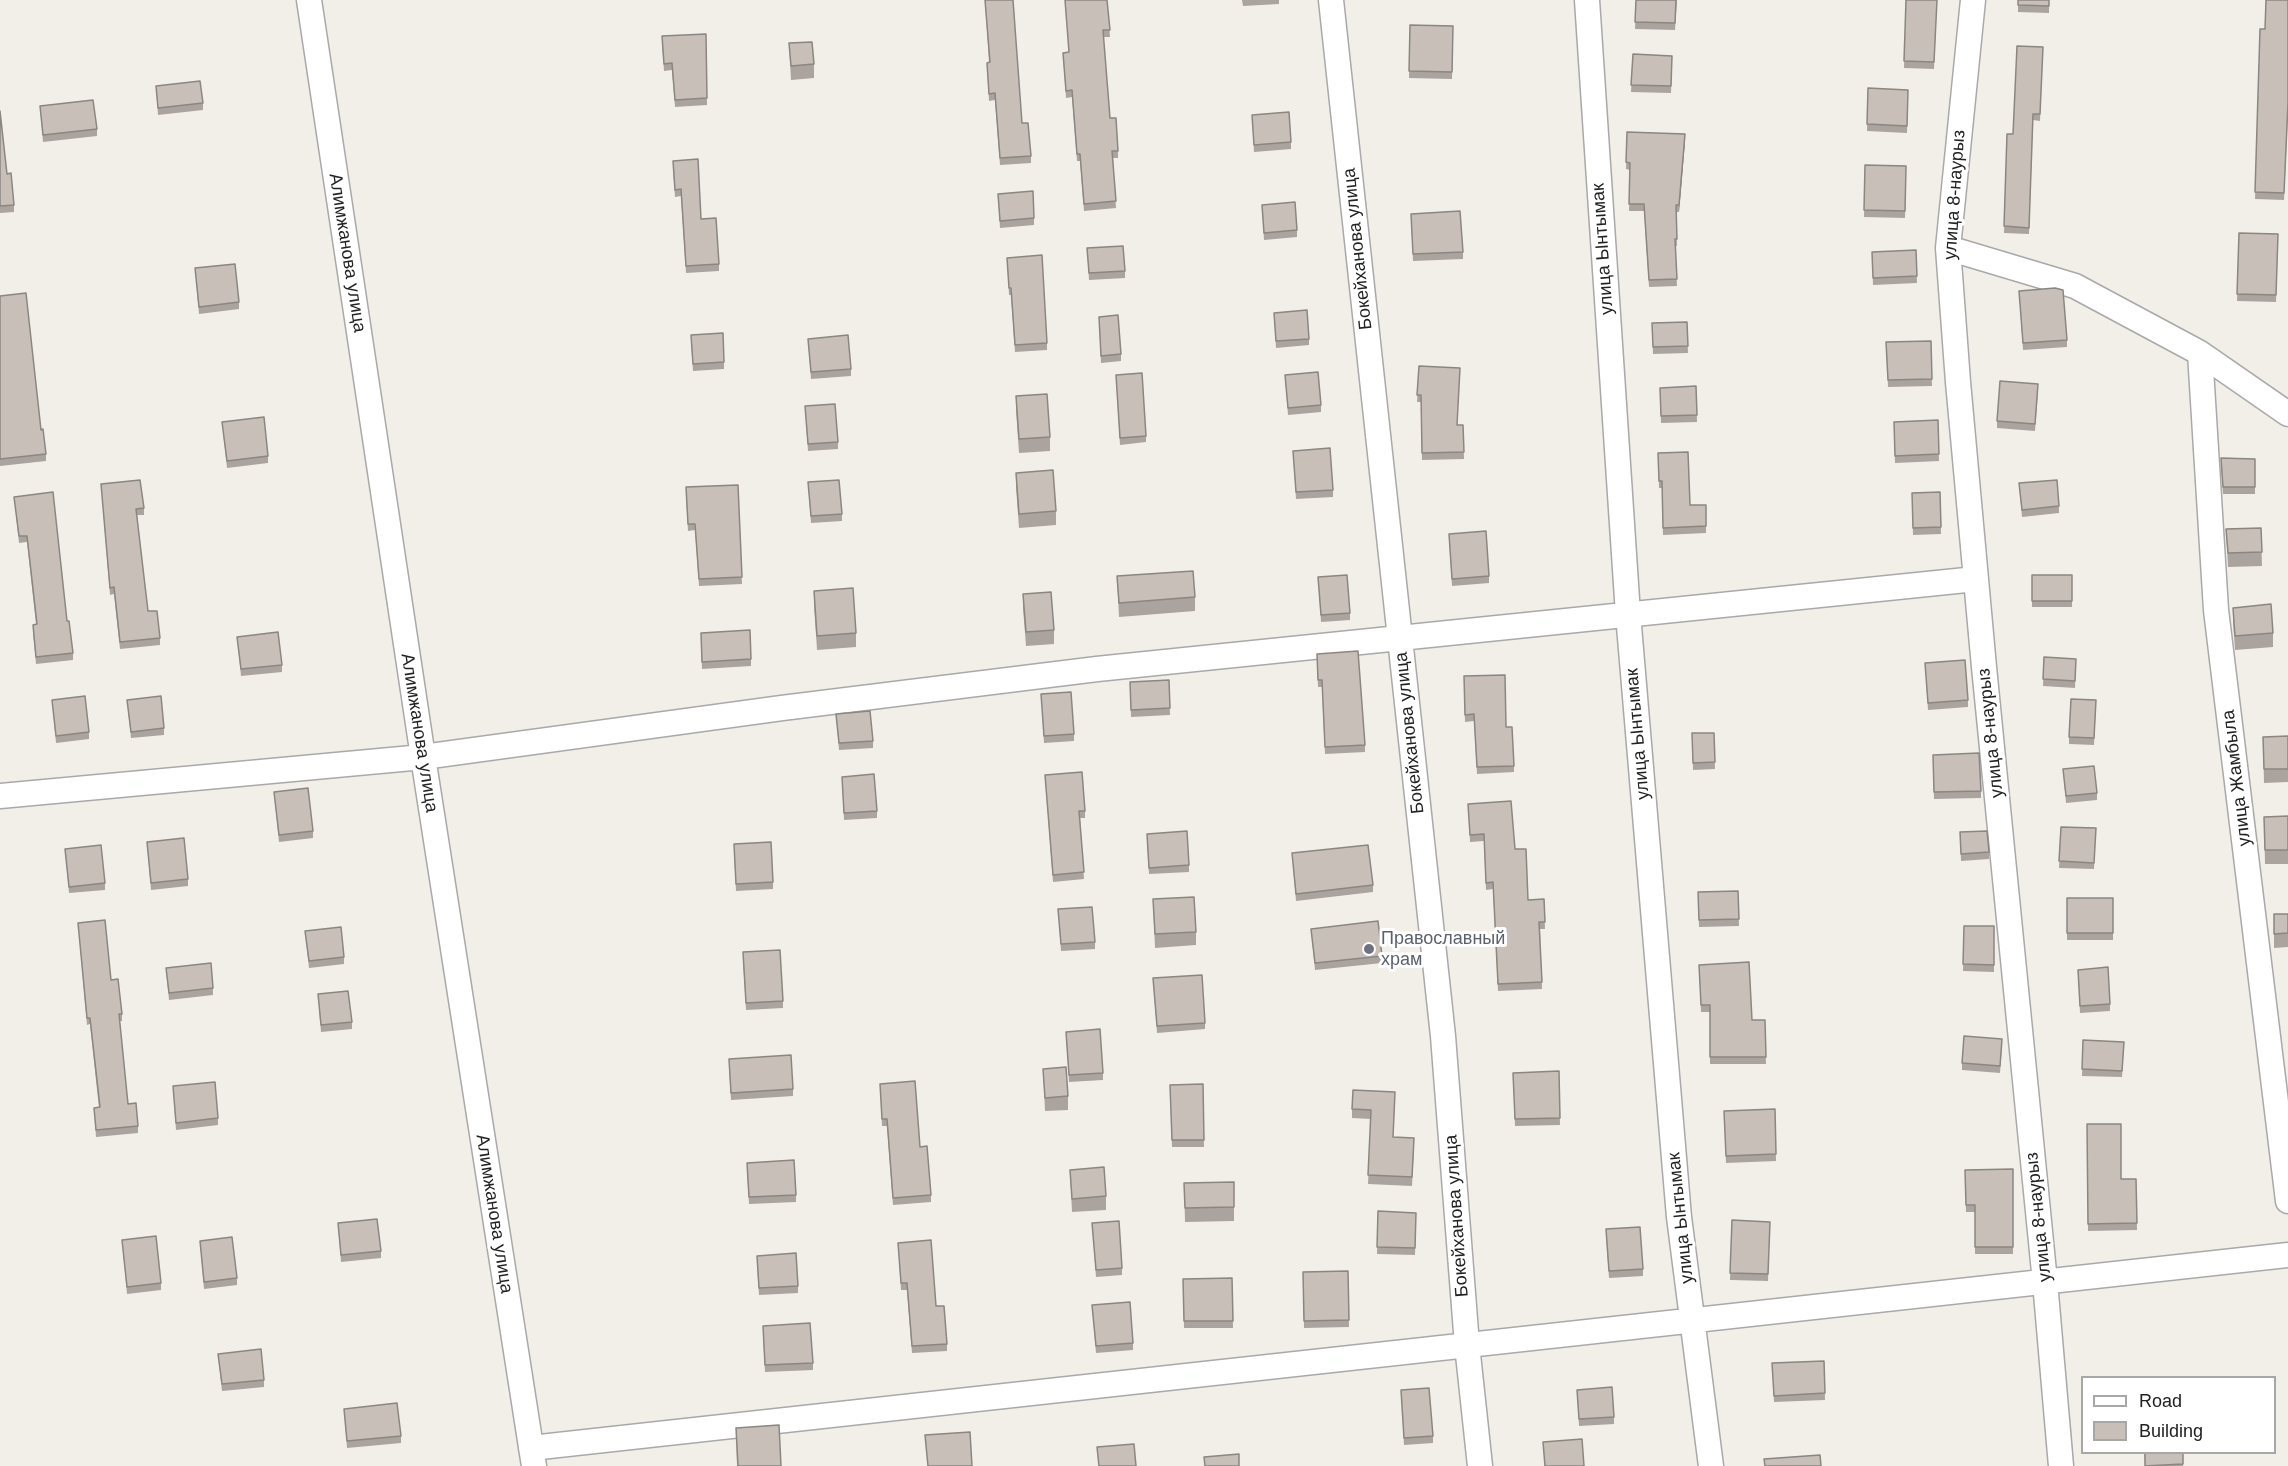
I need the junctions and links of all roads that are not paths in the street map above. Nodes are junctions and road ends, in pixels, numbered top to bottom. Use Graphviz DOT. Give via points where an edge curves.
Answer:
graph roads {
  1 [pos="309,0"];
  2 [pos="1331,0"];
  3 [pos="1587,0"];
  4 [pos="1973,0"];
  5 [pos="1948,248"];
  6 [pos="2200,353"];
  7 [pos="2288,414"];
  8 [pos="1976,579"];
  9 [pos="1628,614"];
  10 [pos="1400,637"];
  11 [pos="423,757"];
  12 [pos="0,796"];
  13 [pos="2288,1201"];
  14 [pos="2288,1255"];
  15 [pos="2046,1282"];
  16 [pos="1693,1320"];
  17 [pos="1467,1345"];
  18 [pos="533,1457"];
  19 [pos="1480,1466"];
  20 [pos="1711,1466"];
  21 [pos="2061,1466"];
  1 -- 11 [label="street, Алимжанова улица"];
  2 -- 10 [label="street, Бокейханова улица"];
  3 -- 9 [label="street, улица Ынтымак"];
  4 -- 5 [label="street, улица 8-наурыз"];
  5 -- 6 [label="street" via="2075,286"];
  5 -- 8 [label="street, улица 8-наурыз"];
  6 -- 7 [label="street"];
  6 -- 13 [label="street, улица Жамбыла" via="2216,610"];
  8 -- 9 [label="street"];
  8 -- 15 [label="street, улица 8-наурыз"];
  9 -- 10 [label="street"];
  9 -- 16 [label="street, улица Ынтымак" via="1679,1217"];
  10 -- 11 [label="street" via="782,708"];
  10 -- 17 [label="street, Бокейханова улица" via="1443,1036"];
  11 -- 12 [label="street"];
  11 -- 18 [label="street, Алимжанова улица"];
  14 -- 15 [label="street"];
  15 -- 16 [label="street"];
  15 -- 21 [label="street, улица 8-наурыз"];
  16 -- 17 [label="street"];
  16 -- 20 [label="street, улица Ынтымак"];
  17 -- 18 [label="street"];
  17 -- 19 [label="street, Бокейханова улица"];
}
